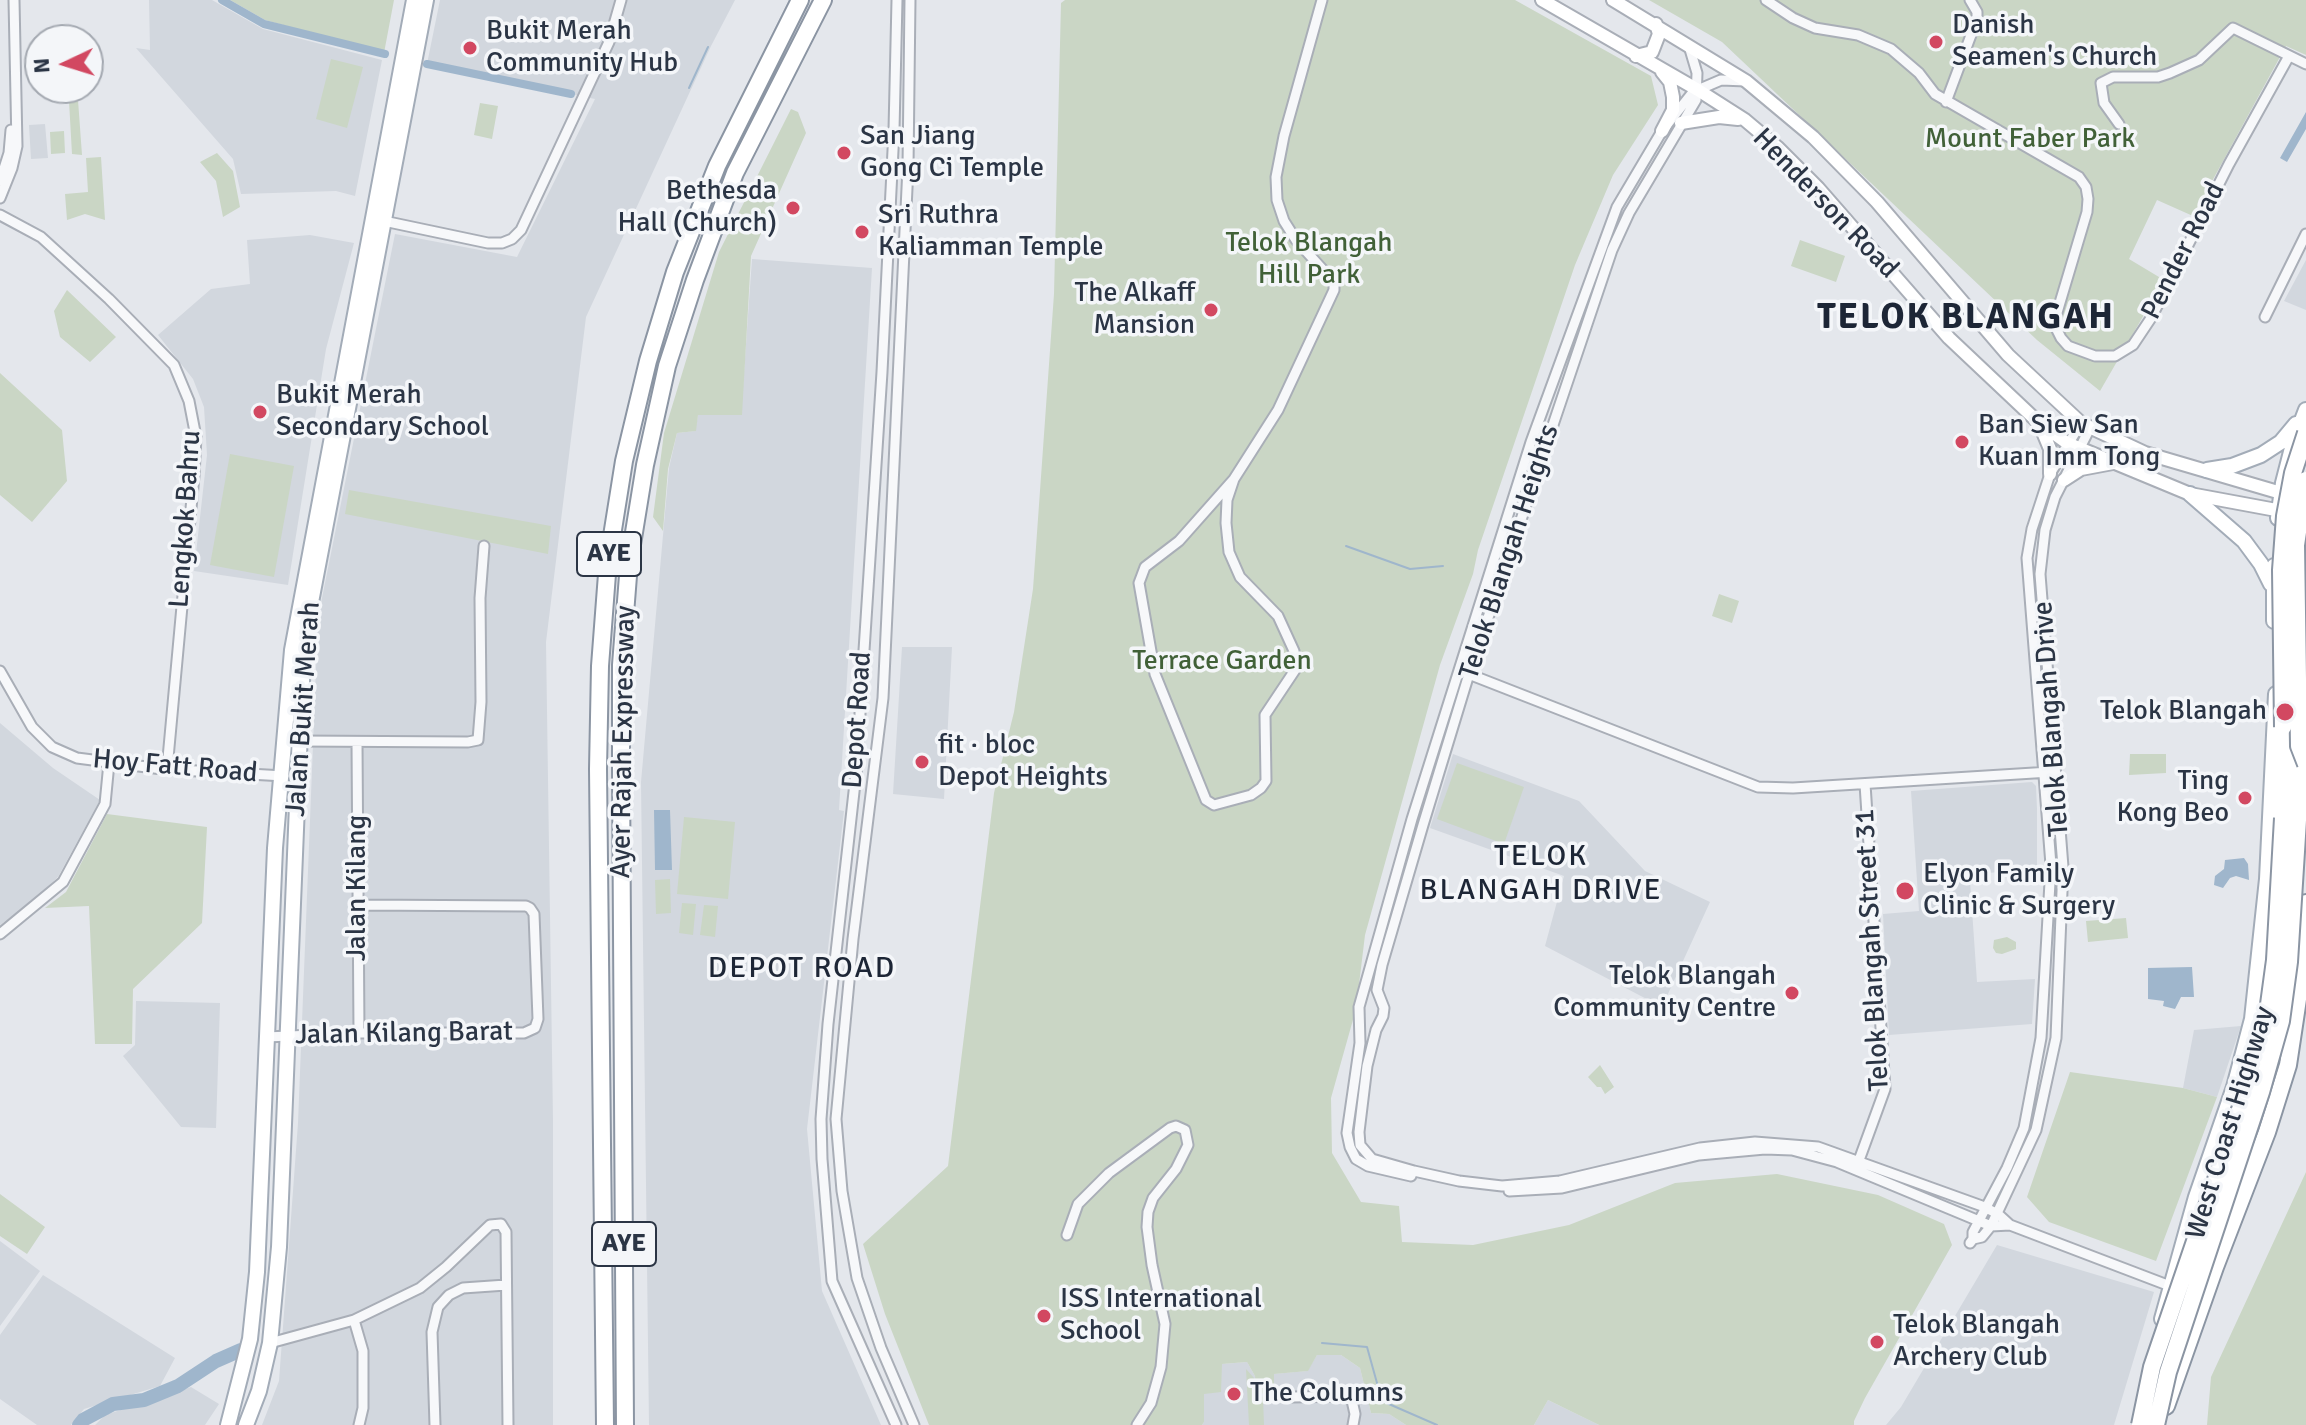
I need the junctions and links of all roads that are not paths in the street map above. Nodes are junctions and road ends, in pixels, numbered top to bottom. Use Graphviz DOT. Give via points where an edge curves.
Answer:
graph roads {
  1 [pos="11,0"];
  2 [pos="414,0"];
  3 [pos="426,0"];
  4 [pos="621,0"];
  5 [pos="800,0"];
  6 [pos="823,0"];
  7 [pos="897,0"];
  8 [pos="910,0"];
  9 [pos="1322,0"];
  10 [pos="1542,0"];
  11 [pos="1613,0"];
  12 [pos="1766,0"];
  13 [pos="1970,0"];
  14 [pos="1656,24"];
  15 [pos="1689,46"];
  16 [pos="1636,56"];
  17 [pos="2289,56"];
  18 [pos="2306,64"];
  19 [pos="1660,69"];
  20 [pos="1746,81"];
  21 [pos="1698,90"];
  22 [pos="1946,102"];
  23 [pos="1745,120"];
  24 [pos="1681,123"];
  25 [pos="2119,124"];
  26 [pos="1662,131"];
  27 [pos="0,181"];
  28 [pos="0,198"];
  29 [pos="0,213"];
  30 [pos="378,220"];
  31 [pos="2306,234"];
  32 [pos="2265,317"];
  33 [pos="2305,412"];
  34 [pos="2038,422"];
  35 [pos="2086,425"];
  36 [pos="2306,433"];
  37 [pos="2073,446"];
  38 [pos="2113,463"];
  39 [pos="2207,470"];
  40 [pos="2050,474"];
  41 [pos="1234,479"];
  42 [pos="2064,480"];
  43 [pos="2306,480"];
  44 [pos="2281,492"];
  45 [pos="2190,494"];
  46 [pos="2306,502"];
  47 [pos="2278,510"];
  48 [pos="2306,514"];
  49 [pos="484,546"];
  50 [pos="2273,588"];
  51 [pos="2303,657"];
  52 [pos="2277,664"];
  53 [pos="1458,670"];
  54 [pos="0,671"];
  55 [pos="1469,674"];
  56 [pos="861,697"];
  57 [pos="883,698"];
  58 [pos="298,741"];
  59 [pos="357,742"];
  60 [pos="2299,746"];
  61 [pos="109,763"];
  62 [pos="2306,764"];
  63 [pos="167,769"];
  64 [pos="2057,771"];
  65 [pos="2045,772"];
  66 [pos="281,776"];
  67 [pos="297,776"];
  68 [pos="1865,784"];
  69 [pos="2306,903"];
  70 [pos="357,905"];
  71 [pos="292,930"];
  72 [pos="0,934"];
  73 [pos="270,953"];
  74 [pos="1359,1024"];
  75 [pos="1376,1030"];
  76 [pos="359,1033"];
  77 [pos="266,1037"];
  78 [pos="288,1037"];
  79 [pos="2218,1135"];
  80 [pos="2248,1141"];
  81 [pos="1857,1165"];
  82 [pos="1445,1181"];
  83 [pos="1986,1208"];
  84 [pos="1998,1214"];
  85 [pos="1979,1221"];
  86 [pos="2010,1225"];
  87 [pos="1991,1226"];
  88 [pos="1067,1235"];
  89 [pos="259,1245"];
  90 [pos="279,1247"];
  91 [pos="506,1285"];
  92 [pos="2170,1286"];
  93 [pos="354,1320"];
  94 [pos="270,1343"];
  95 [pos="1292,1397"];
  96 [pos="2166,1406"];
  97 [pos="228,1425"];
  98 [pos="246,1425"];
  99 [pos="359,1425"];
  100 [pos="435,1425"];
  101 [pos="508,1425"];
  102 [pos="605,1425"];
  103 [pos="625,1425"];
  104 [pos="896,1425"];
  105 [pos="914,1425"];
  106 [pos="1137,1425"];
  107 [pos="1353,1425"];
  108 [pos="2137,1425"];
  109 [pos="2159,1425"];
  1 -- 27 [label="street" via="11,138"];
  1 -- 28 [label="street" via="17,146"];
  2 -- 30 [label="main road, Jalan Bukit Merah"];
  3 -- 30 [label="main road, Jalan Bukit Merah"];
  4 -- 30 [label="street" via="609,42 521,230 512,239 488,243"];
  5 -- 102 [label="highway, Ayer Rajah Expressway / AYE" via="717,166 675,272 628,447 608,561 598,769"];
  6 -- 103 [label="highway, Ayer Rajah Expressway / AYE" via="735,173 695,280 667,366 629,563 621,665"];
  7 -- 56 [label="street, Depot Road"];
  8 -- 57 [label="street, Depot Road" via="908,180"];
  9 -- 41 [label="street" via="1276,177 1284,221 1334,282 1334,290 1278,410"];
  10 -- 16 [label="main road, Henderson Road"];
  11 -- 14 [label="main road, Henderson Road"];
  12 -- 22 [label="street" via="1815,28 1858,35 1891,49"];
  13 -- 22 [label="street" via="1977,19"];
  14 -- 15 [label="main road, Henderson Road"];
  14 -- 16 [label="main road" via="1659,34 1652,52"];
  15 -- 20 [label="main road, Henderson Road"];
  15 -- 21 [label="street"];
  16 -- 19 [label="main road, Henderson Road"];
  17 -- 18 [label="street"];
  17 -- 22 [label="street, Pender Road" via="2151,318 2133,345 2115,356 2079,351 2056,328 2087,212 2086,187 2079,177"];
  17 -- 25 [label="street" via="2233,28 2199,60 2170,73 2113,77 2101,83 2104,103"];
  19 -- 21 [label="main road, Henderson Road"];
  19 -- 26 [label="main road" via="1673,97 1673,110"];
  20 -- 21 [label="street" via="1721,80"];
  20 -- 35 [label="main road, Henderson Road" via="1813,137 1877,202 2008,355"];
  21 -- 23 [label="main road, Henderson Road"];
  21 -- 24 [label="street, Telok Blangah Heights"];
  21 -- 26 [label="street, Telok Blangah Heights"];
  23 -- 24 [label="main road" via="1719,117"];
  23 -- 34 [label="main road, Henderson Road" via="1818,188 1943,332"];
  24 -- 55 [label="street, Telok Blangah Heights" via="1612,250"];
  26 -- 53 [label="street, Telok Blangah Heights" via="1635,172 1601,244"];
  29 -- 63 [label="street, Lengkok Bahru" via="44,235 106,291 174,365 189,401 196,437"];
  30 -- 58 [label="main road, Jalan Bukit Merah" via="308,618"];
  30 -- 66 [label="main road, Jalan Bukit Merah" via="296,620"];
  31 -- 32 [label="street"];
  33 -- 39 [label="main road" via="2281,442 2261,455"];
  33 -- 44 [label="main road"];
  34 -- 37 [label="main road, Henderson Road"];
  34 -- 40 [label="main road" via="2050,449"];
  35 -- 37 [label="street, Telok Blangah Drive"];
  35 -- 39 [label="main road, Henderson Road" via="2145,453"];
  36 -- 108 [label="highway, West Coast Highway, bridge" via="2285,516 2281,570 2283,818 2267,1019"];
  37 -- 38 [label="main road, Henderson Road"];
  37 -- 40 [label="street, Telok Blangah Drive"];
  37 -- 42 [label="street, Telok Blangah Drive"];
  38 -- 42 [label="main road" via="2081,469"];
  38 -- 45 [label="main road, Henderson Road"];
  39 -- 44 [label="main road, Henderson Road"];
  40 -- 65 [label="street, Telok Blangah Drive" via="2027,558"];
  41 -- 41 [label="street" via="1227,500 1229,552 1240,577 1278,616 1294,651 1295,670 1265,715 1266,781 1251,795 1214,805 1206,800 1155,674 1139,583 1145,567 1179,541"];
  42 -- 64 [label="street, Telok Blangah Drive" via="2045,530 2040,574"];
  43 -- 60 [label="highway, West Coast Highway, bridge" via="2296,545"];
  44 -- 46 [label="main road, Henderson Road"];
  44 -- 47 [label="main road"];
  45 -- 47 [label="main road, Henderson Road"];
  45 -- 50 [label="main road" via="2244,541"];
  47 -- 48 [label="main road, Henderson Road"];
  47 -- 50 [label="main road"];
  48 -- 51 [label="main road"];
  49 -- 59 [label="street" via="478,740"];
  50 -- 52 [label="main road"];
  51 -- 52 [label="main road" via="2288,653"];
  51 -- 80 [label="main road" via="2305,781 2298,924 2285,1023"];
  52 -- 79 [label="main road" via="2267,879 2252,1019"];
  53 -- 55 [label="street"];
  53 -- 74 [label="street, Telok Blangah Heights" via="1359,1007"];
  54 -- 61 [label="street, Hoy Fatt Road" via="22,714 45,742 77,758"];
  55 -- 68 [label="street" via="1755,786"];
  55 -- 75 [label="street, Telok Blangah Heights" via="1382,965 1377,990 1384,1008"];
  56 -- 57 [label="street"];
  56 -- 104 [label="street, Depot Road" via="828,1024 822,1159 832,1281"];
  57 -- 105 [label="street, Depot Road" via="853,939 837,1131 857,1278"];
  58 -- 59 [label="street"];
  58 -- 67 [label="main road, Jalan Bukit Merah"];
  59 -- 70 [label="street, Jalan Kilang"];
  60 -- 62 [label="highway, bridge"];
  60 -- 109 [label="highway, West Coast Highway, bridge" via="2291,930 2281,1021 2168,1372"];
  61 -- 63 [label="street, Hoy Fatt Road"];
  61 -- 72 [label="street" via="105,804 63,882"];
  63 -- 66 [label="street, Hoy Fatt Road"];
  64 -- 65 [label="street"];
  64 -- 84 [label="street, Telok Blangah Drive" via="2063,867 2056,1038 2036,1130"];
  65 -- 68 [label="street"];
  65 -- 83 [label="street, Telok Blangah Drive" via="2051,865 2041,1038 2024,1128"];
  66 -- 67 [label="street, Hoy Fatt Road"];
  66 -- 73 [label="main road, Jalan Bukit Merah"];
  67 -- 71 [label="main road, Jalan Bukit Merah"];
  68 -- 81 [label="street, Telok Blangah Street 31" via="1885,1089"];
  69 -- 96 [label="highway" via="2288,1065"];
  70 -- 76 [label="street, Jalan Kilang"];
  70 -- 76 [label="street, Jalan Kilang Barat" via="530,908 538,1019 535,1028 524,1033"];
  71 -- 73 [label="main road" via="277,934"];
  71 -- 78 [label="main road, Jalan Bukit Merah"];
  73 -- 77 [label="main road, Jalan Bukit Merah"];
  74 -- 75 [label="street"];
  74 -- 82 [label="street, Telok Blangah Heights" via="1347,1133 1356,1159"];
  75 -- 82 [label="street, Telok Blangah Heights" via="1360,1145 1372,1159"];
  76 -- 78 [label="street, Jalan Kilang Barat"];
  77 -- 78 [label="street, Jalan Kilang Barat"];
  77 -- 89 [label="main road, Jalan Bukit Merah"];
  78 -- 90 [label="main road, Jalan Bukit Merah"];
  79 -- 80 [label="main road"];
  79 -- 92 [label="main road"];
  80 -- 96 [label="main road"];
  81 -- 82 [label="street" via="1818,1147 1755,1142 1700,1148 1560,1181 1502,1186"];
  81 -- 83 [label="street"];
  81 -- 85 [label="street"];
  83 -- 84 [label="street"];
  83 -- 85 [label="street, Telok Blangah Drive"];
  84 -- 86 [label="street"];
  84 -- 87 [label="street, Telok Blangah Drive"];
  85 -- 87 [label="street"];
  85 -- 87 [label="street, Telok Blangah Drive" via="1972,1241"];
  86 -- 87 [label="street"];
  86 -- 92 [label="street"];
  88 -- 106 [label="street" via="1078,1204 1109,1173 1170,1128 1185,1130 1188,1145 1148,1212 1165,1324 1158,1379"];
  89 -- 90 [label="main road"];
  89 -- 97 [label="main road, Jalan Bukit Merah" via="250,1339"];
  90 -- 94 [label="main road, Jalan Bukit Merah"];
  91 -- 93 [label="street" via="505,1227 493,1223 420,1288"];
  91 -- 100 [label="street" via="463,1288 438,1307 432,1332"];
  91 -- 101 [label="street"];
  92 -- 108 [label="main road"];
  93 -- 94 [label="street"];
  93 -- 99 [label="street" via="363,1351"];
  94 -- 98 [label="main road, Jalan Bukit Merah"];
  95 -- 107 [label="street" via="1351,1396"];
  96 -- 109 [label="main road"];
}
